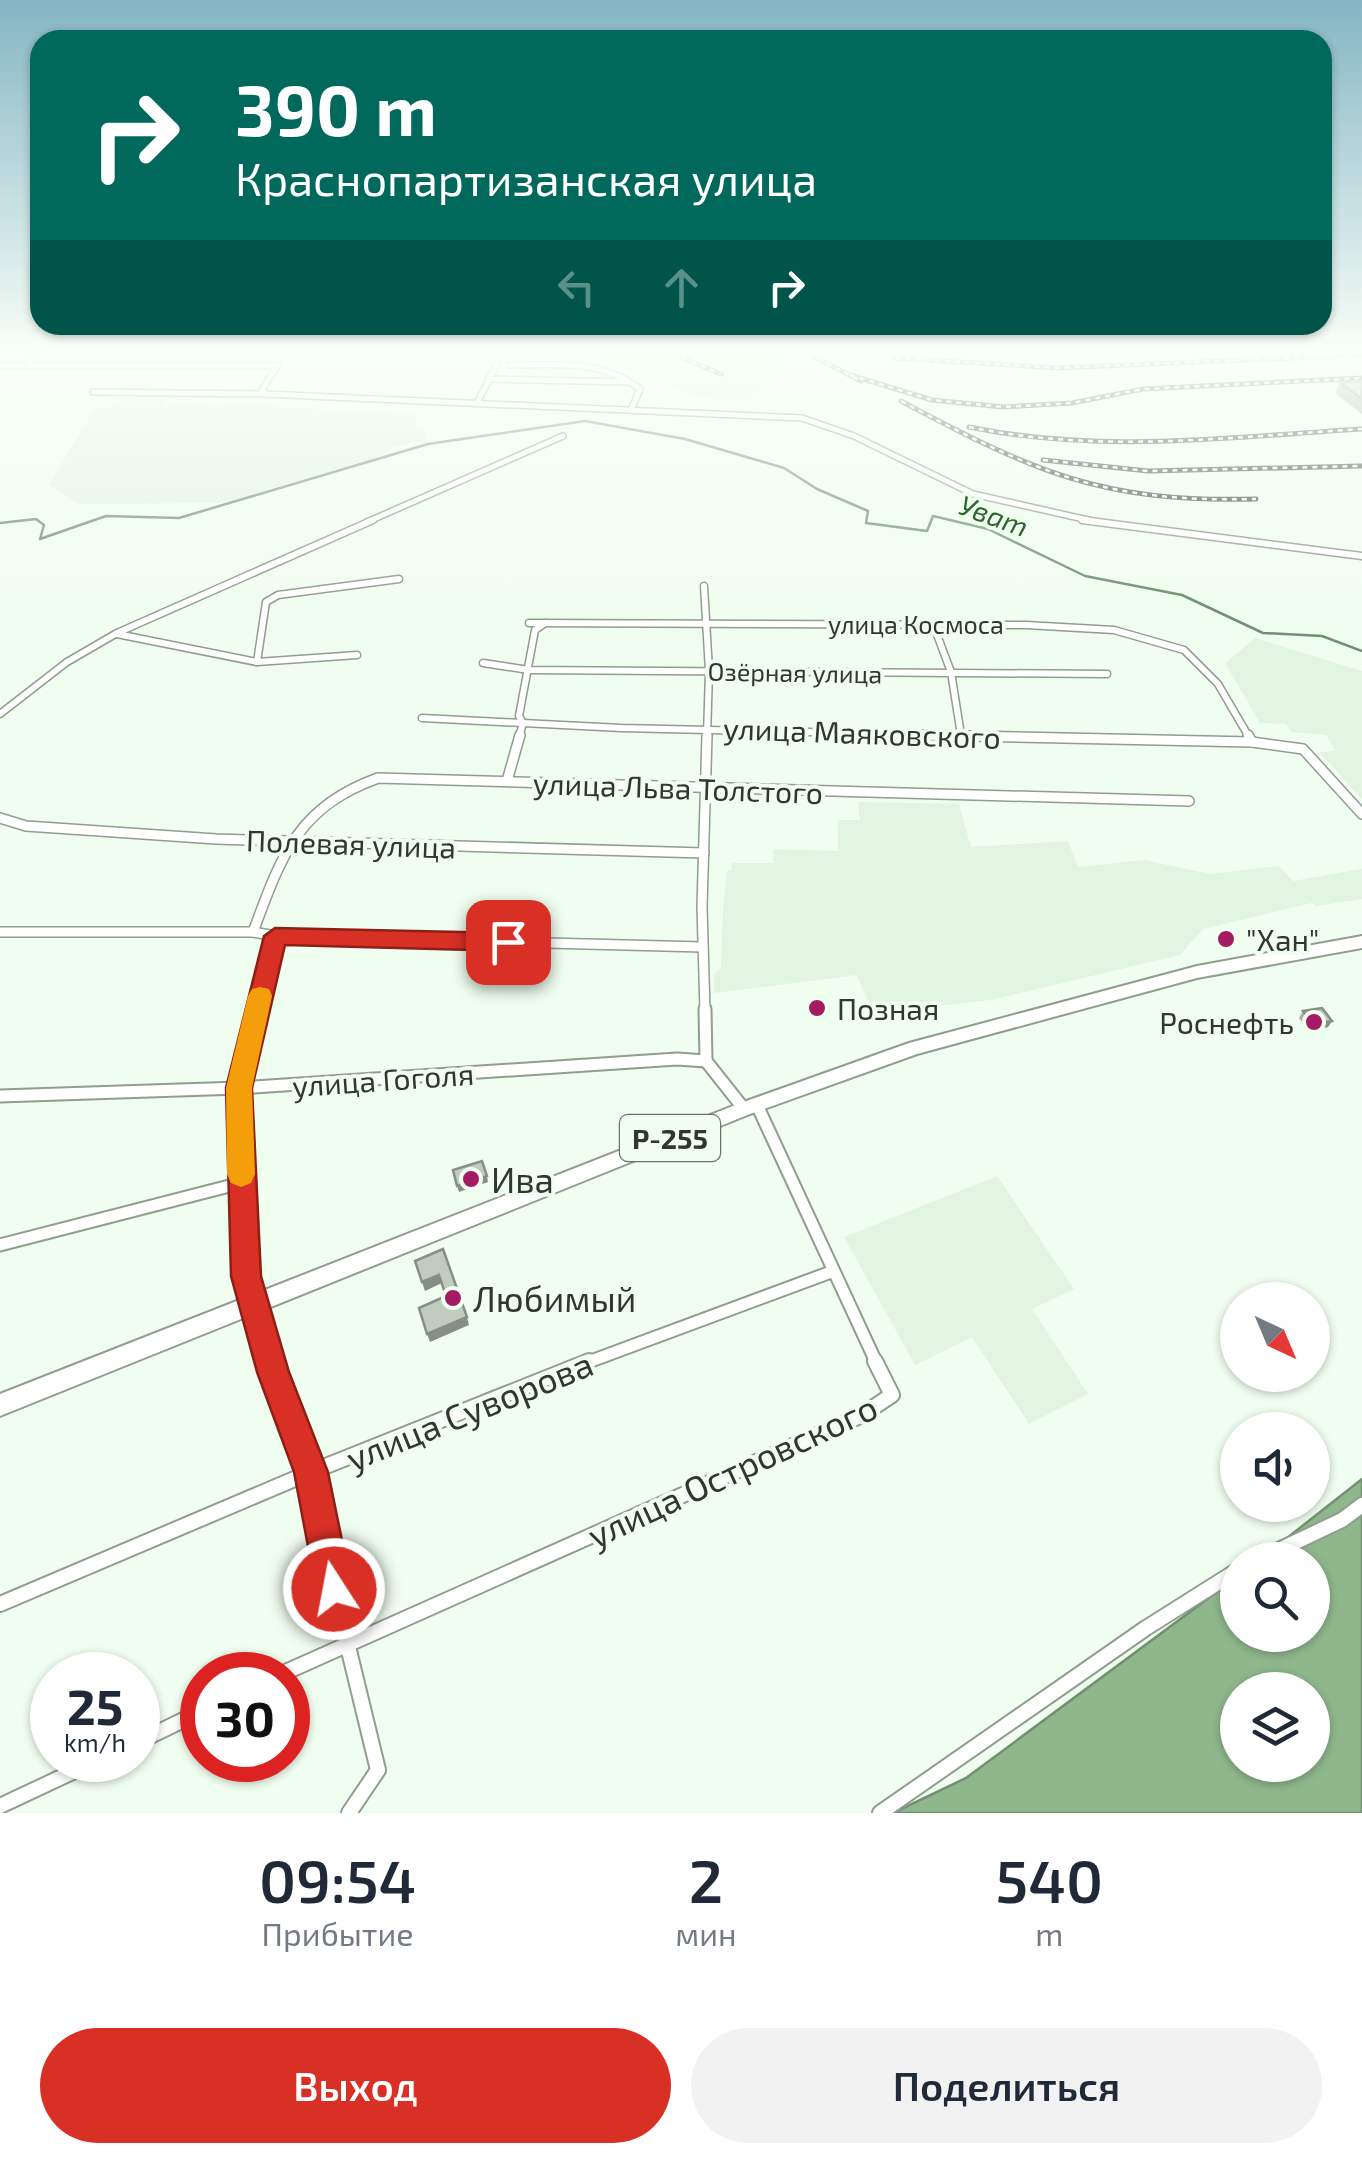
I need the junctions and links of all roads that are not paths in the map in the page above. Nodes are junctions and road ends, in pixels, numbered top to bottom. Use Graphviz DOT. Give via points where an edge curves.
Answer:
graph roads {
  1 [pos="557,439"];
  2 [pos="861,439"];
  3 [pos="1362,556"];
  4 [pos="399,579"];
  5 [pos="704,586"];
  6 [pos="529,622"];
  7 [pos="545,623"];
  8 [pos="706,623"];
  9 [pos="934,624"];
  10 [pos="115,634"];
  11 [pos="357,655"];
  12 [pos="257,662"];
  13 [pos="482,663"];
  14 [pos="529,670"];
  15 [pos="709,671"];
  16 [pos="951,672"];
  17 [pos="1107,674"];
  18 [pos="0,714"];
  19 [pos="422,718"];
  20 [pos="523,723"];
  21 [pos="708,728"];
  22 [pos="960,734"];
  23 [pos="1252,742"];
  24 [pos="507,781"];
  25 [pos="707,788"];
  26 [pos="1189,801"];
  27 [pos="1362,814"];
  28 [pos="0,818"];
  29 [pos="290,840"];
  30 [pos="704,853"];
  31 [pos="0,932"];
  32 [pos="253,932"];
  33 [pos="275,936"];
  34 [pos="1362,942"];
  35 [pos="702,947"];
  36 [pos="706,1061"];
  37 [pos="239,1088"];
  38 [pos="0,1096"];
  39 [pos="751,1107"];
  40 [pos="241,1183"];
  41 [pos="0,1245"];
  42 [pos="830,1272"];
  43 [pos="250,1302"];
  44 [pos="0,1405"];
  45 [pos="311,1472"];
  46 [pos="1362,1505"];
  47 [pos="1296,1542"];
  48 [pos="1220,1581"];
  49 [pos="0,1604"];
  50 [pos="346,1644"];
  51 [pos="310,1661"];
  52 [pos="51,1782"];
  53 [pos="0,1806"];
  54 [pos="349,1813"];
  55 [pos="880,1813"];
  1 -- 10 [label="street"];
  2 -- 3 [label="street" via="959,489 1019,508"];
  4 -- 12 [label="street" via="266,602"];
  5 -- 8 [label="street"];
  6 -- 7 [label="street, улица Космоса"];
  7 -- 8 [label="street, улица Космоса"];
  7 -- 14 [label="street" via="535,630"];
  8 -- 9 [label="street, улица Космоса"];
  8 -- 15 [label="street"];
  9 -- 16 [label="street"];
  9 -- 23 [label="street, улица Космоса" via="1089,626 1166,642 1184,650 1218,684"];
  10 -- 12 [label="street"];
  10 -- 18 [label="street"];
  11 -- 12 [label="street"];
  13 -- 14 [label="street, Озёрная улица"];
  14 -- 15 [label="street, Озёрная улица"];
  14 -- 20 [label="street"];
  15 -- 16 [label="street, Озёрная улица"];
  15 -- 21 [label="street"];
  16 -- 17 [label="street, Озёрная улица"];
  16 -- 22 [label="street"];
  19 -- 20 [label="street, улица Маяковского"];
  20 -- 21 [label="street, улица Маяковского"];
  20 -- 24 [label="street"];
  21 -- 22 [label="street, улица Маяковского"];
  21 -- 25 [label="street"];
  22 -- 23 [label="street, улица Маяковского"];
  23 -- 27 [label="street, улица Маяковского" via="1302,749"];
  24 -- 25 [label="street, улица Льва Толстого"];
  24 -- 29 [label="street, улица Льва Толстого" via="363,782 322,803"];
  25 -- 26 [label="street, улица Льва Толстого"];
  25 -- 30 [label="street"];
  28 -- 29 [label="street, Полевая улица" via="26,826"];
  29 -- 30 [label="street, Полевая улица"];
  29 -- 32 [label="street, улица Льва Толстого"];
  30 -- 35 [label="street"];
  31 -- 32 [label="street"];
  32 -- 33 [label="street"];
  33 -- 35 [label="street"];
  33 -- 37 [label="street"];
  34 -- 39 [label="highway, Р-255" via="1251,960 1021,1017"];
  35 -- 36 [label="street"];
  36 -- 37 [label="street, улица Гоголя"];
  36 -- 39 [label="street"];
  37 -- 38 [label="street, улица Гоголя"];
  37 -- 40 [label="street"];
  39 -- 42 [label="street, улица Островского"];
  39 -- 43 [label="highway, Р-255"];
  40 -- 41 [label="street"];
  40 -- 43 [label="street"];
  42 -- 45 [label="street, улица Суворова"];
  42 -- 50 [label="street, улица Островского" via="892,1395 746,1469"];
  43 -- 44 [label="highway, Р-255"];
  43 -- 45 [label="street"];
  45 -- 49 [label="street, улица Суворова"];
  45 -- 50 [label="street"];
  46 -- 47 [label="street"];
  48 -- 55 [label="street"];
  50 -- 51 [label="street, улица Островского"];
  50 -- 54 [label="street" via="378,1770"];
  52 -- 53 [label="street"];
}
